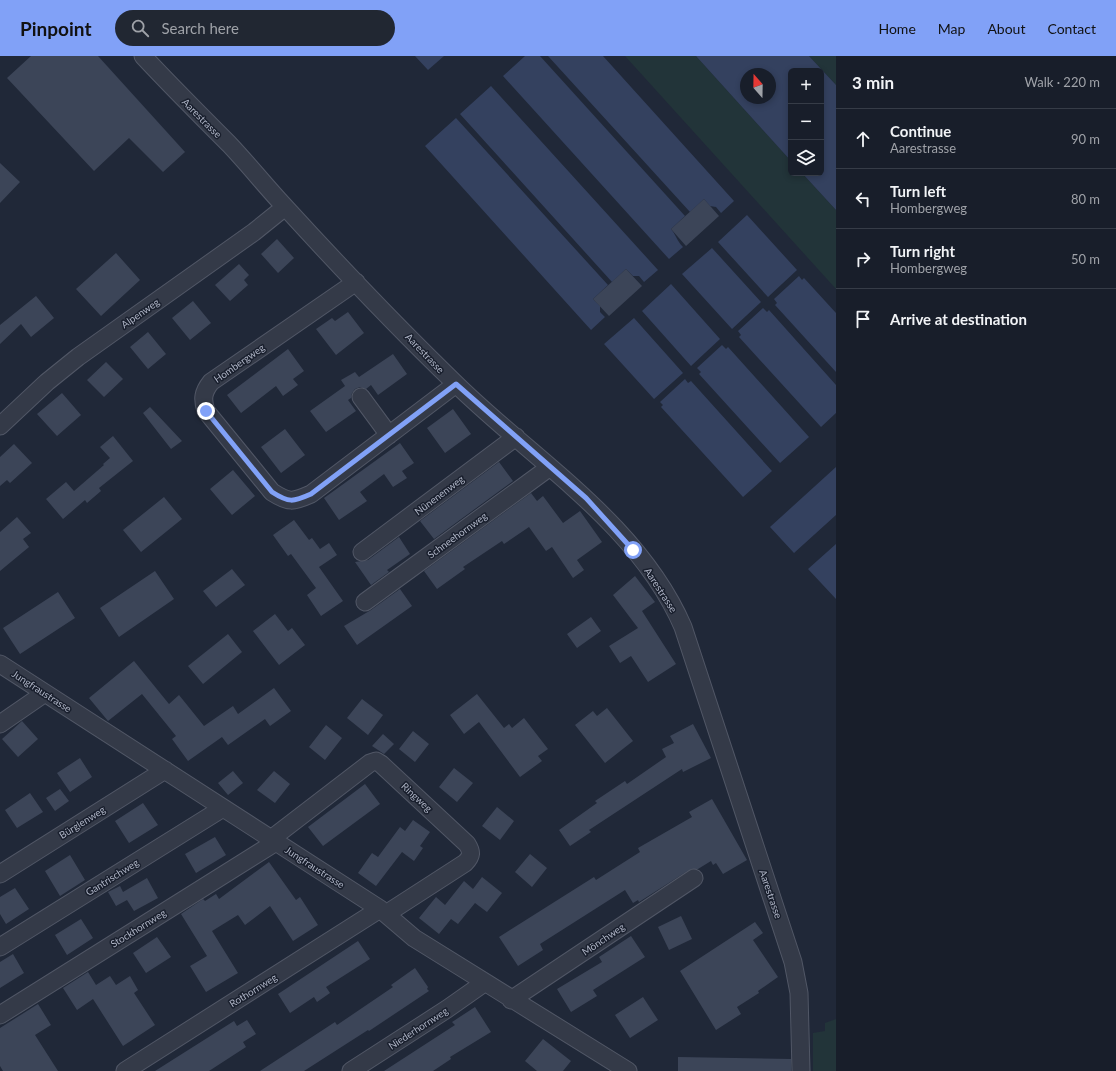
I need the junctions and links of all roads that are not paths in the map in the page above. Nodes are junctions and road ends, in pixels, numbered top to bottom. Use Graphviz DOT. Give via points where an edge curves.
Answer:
graph roads {
  1 [pos="143,56"];
  2 [pos="285,207"];
  3 [pos="356,282"];
  4 [pos="456,384"];
  5 [pos="361,397"];
  6 [pos="0,426"];
  7 [pos="389,435"];
  8 [pos="516,437"];
  9 [pos="550,467"];
  10 [pos="362,552"];
  11 [pos="365,602"];
  12 [pos="0,664"];
  13 [pos="45,693"];
  14 [pos="0,724"];
  15 [pos="165,770"];
  16 [pos="223,808"];
  17 [pos="274,840"];
  18 [pos="0,874"];
  19 [pos="694,878"];
  20 [pos="383,912"];
  21 [pos="0,947"];
  22 [pos="484,982"];
  23 [pos="511,1000"];
  24 [pos="0,1015"];
  25 [pos="125,1071"];
  26 [pos="351,1071"];
  27 [pos="628,1071"];
  28 [pos="800,1071"];
  1 -- 2 [label="street, Aarestrasse" via="230,145"];
  2 -- 3 [label="street, Aarestrasse"];
  2 -- 6 [label="street, Alpenweg" via="254,232 78,357"];
  3 -- 4 [label="street, Aarestrasse"];
  3 -- 7 [label="street, Hombergweg" via="211,382 205,390 203,401 206,411 272,492 285,500 298,500 311,494"];
  4 -- 7 [label="street, Hombergweg"];
  4 -- 8 [label="street, Aarestrasse"];
  5 -- 7 [label="street"];
  8 -- 9 [label="street, Aarestrasse"];
  8 -- 10 [label="street, Nünenenweg"];
  9 -- 11 [label="street, Schneehornweg"];
  9 -- 28 [label="street, Aarestrasse" via="586,498 633,550 673,604 683,627 793,962 799,993"];
  12 -- 13 [label="street, Jungfraustrasse"];
  13 -- 14 [label="street"];
  13 -- 15 [label="street, Jungfraustrasse"];
  15 -- 16 [label="street, Jungfraustrasse"];
  15 -- 18 [label="street, Bürglenweg"];
  16 -- 17 [label="street, Jungfraustrasse"];
  16 -- 21 [label="street, Gantrischweg"];
  17 -- 20 [label="street, Jungfraustrasse"];
  17 -- 20 [label="street, Ringweg" via="370,763 381,764 467,844 471,851 465,863"];
  17 -- 24 [label="street, Stockhornweg"];
  19 -- 23 [label="street, Mönchweg"];
  20 -- 22 [label="street, Jungfraustrasse" via="414,938"];
  20 -- 25 [label="street, Rothornweg"];
  22 -- 23 [label="street, Jungfraustrasse"];
  22 -- 26 [label="street, Niederhornweg"];
  23 -- 27 [label="street, Jungfraustrasse" via="527,1007"];
}
